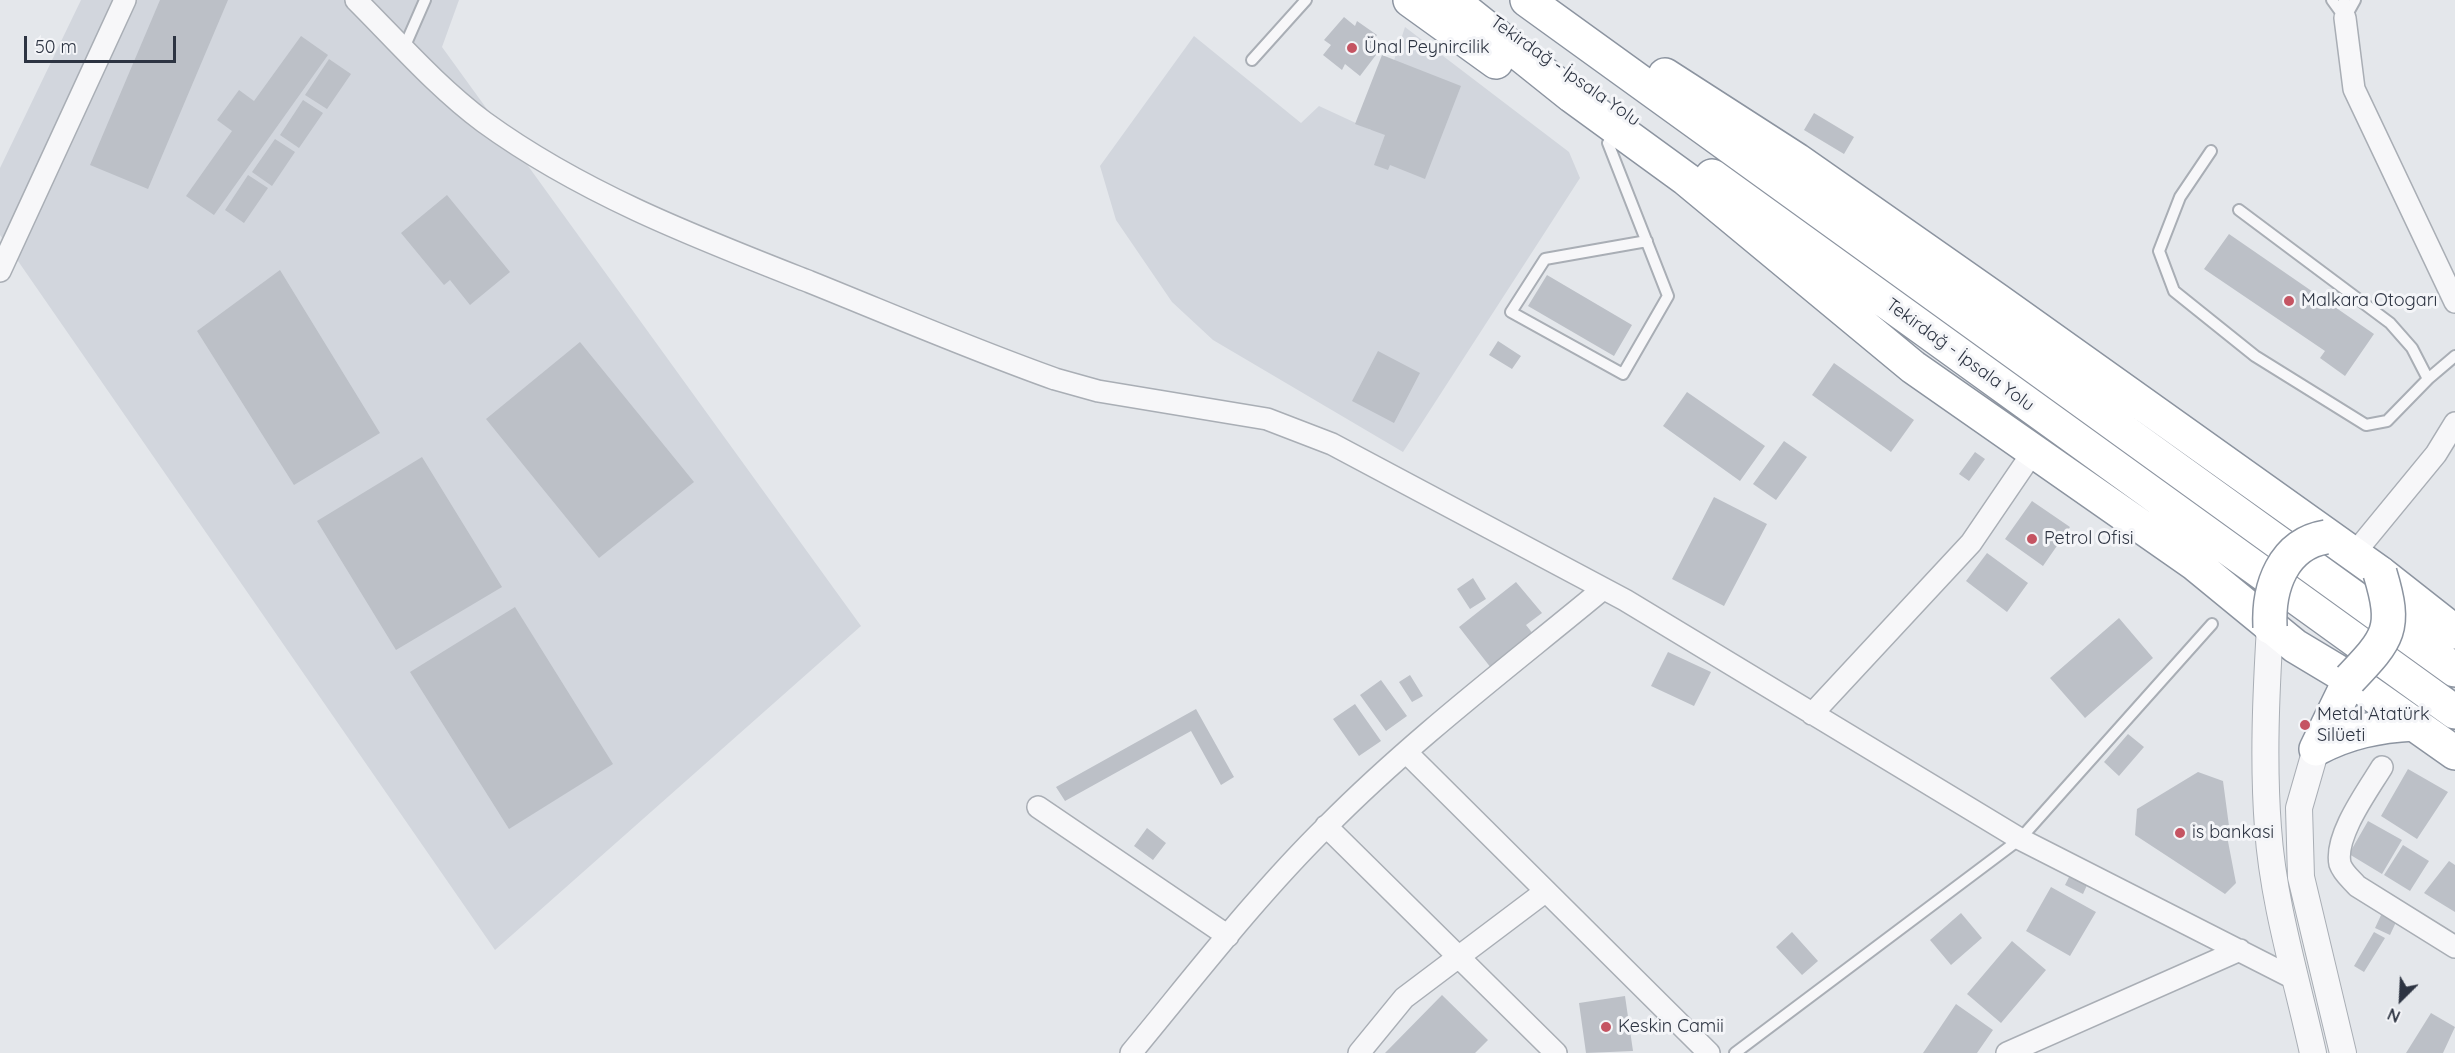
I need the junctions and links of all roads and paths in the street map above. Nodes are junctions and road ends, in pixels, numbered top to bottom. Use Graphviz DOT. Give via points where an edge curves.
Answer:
graph roads {
  1 [pos="124,0"];
  2 [pos="356,0"];
  3 [pos="425,0"];
  4 [pos="1306,0"];
  5 [pos="1410,0"];
  6 [pos="1452,0"];
  7 [pos="1463,0"];
  8 [pos="1527,0"];
  9 [pos="1553,0"];
  10 [pos="2332,0"];
  11 [pos="2348,6"];
  12 [pos="404,48"];
  13 [pos="1252,60"];
  14 [pos="1608,143"];
  15 [pos="2211,151"];
  16 [pos="2239,210"];
  17 [pos="1647,241"];
  18 [pos="0,271"];
  19 [pos="2455,302"];
  20 [pos="2455,356"];
  21 [pos="1913,367"];
  22 [pos="2428,379"];
  23 [pos="2455,423"];
  24 [pos="2033,452"];
  25 [pos="2326,537"];
  26 [pos="2354,555"];
  27 [pos="2380,573"];
  28 [pos="1603,589"];
  29 [pos="2212,624"];
  30 [pos="2270,627"];
  31 [pos="2455,632"];
  32 [pos="2455,670"];
  33 [pos="2350,679"];
  34 [pos="2455,712"];
  35 [pos="1812,714"];
  36 [pos="2414,724"];
  37 [pos="2316,749"];
  38 [pos="1407,753"];
  39 [pos="2455,753"];
  40 [pos="2382,767"];
  41 [pos="1038,807"];
  42 [pos="1326,826"];
  43 [pos="2020,839"];
  44 [pos="1546,891"];
  45 [pos="1228,936"];
  46 [pos="2455,947"];
  47 [pos="2240,950"];
  48 [pos="1458,956"];
  49 [pos="2297,980"];
  50 [pos="1544,1049"];
  51 [pos="1131,1053"];
  52 [pos="1359,1053"];
  53 [pos="1709,1053"];
  54 [pos="1735,1053"];
  55 [pos="2007,1053"];
  56 [pos="2313,1053"];
  57 [pos="2344,1053"];
  1 -- 18 [label="street"];
  2 -- 12 [label="street"];
  3 -- 12 [label="lane"];
  4 -- 13 [label="lane"];
  5 -- 14 [label="highway"];
  6 -- 21 [label="highway" via="1572,96 1686,179"];
  7 -- 34 [label="highway, Tekirdağ - İpsala Yolu"];
  8 -- 32 [label="highway, Tekirdağ - İpsala Yolu"];
  9 -- 25 [label="highway" via="1797,160"];
  10 -- 11 [label="lane"];
  11 -- 19 [label="street" via="2354,89"];
  12 -- 28 [label="street" via="462,105 527,151 625,205 1055,379 1098,391 1267,419 1300,430"];
  14 -- 17 [label="lane"];
  14 -- 21 [label="highway"];
  15 -- 22 [label="lane" via="2180,197 2159,251 2174,291 2255,356 2366,425 2387,421"];
  16 -- 22 [label="lane" via="2390,323 2412,348"];
  17 -- 17 [label="lane" via="1668,296 1623,374 1511,312 1545,259"];
  20 -- 22 [label="lane"];
  21 -- 24 [label="highway"];
  23 -- 26 [label="street" via="2436,454"];
  24 -- 30 [label="highway" via="2195,564"];
  24 -- 35 [label="street" via="1971,543"];
  25 -- 26 [label="highway"];
  25 -- 30 [label="highway, bridge" via="2300,545 2288,558 2272,590"];
  26 -- 27 [label="highway"];
  27 -- 31 [label="highway"];
  27 -- 33 [label="highway, bridge" via="2390,608 2388,627 2370,657"];
  28 -- 35 [label="street"];
  28 -- 38 [label="street"];
  29 -- 43 [label="lane"];
  30 -- 33 [label="highway"];
  30 -- 49 [label="street" via="2266,700 2268,829 2273,872"];
  33 -- 36 [label="highway"];
  33 -- 37 [label="highway"];
  35 -- 43 [label="street"];
  36 -- 37 [label="highway" via="2364,729"];
  36 -- 39 [label="highway"];
  37 -- 57 [label="street" via="2299,808 2301,877"];
  38 -- 42 [label="street"];
  38 -- 44 [label="street"];
  40 -- 46 [label="street" via="2351,819 2340,848 2340,864 2357,886"];
  41 -- 45 [label="street"];
  42 -- 45 [label="street"];
  42 -- 48 [label="street"];
  43 -- 47 [label="street"];
  43 -- 54 [label="lane"];
  44 -- 48 [label="street"];
  44 -- 53 [label="street"];
  45 -- 51 [label="street"];
  47 -- 49 [label="street"];
  47 -- 55 [label="street"];
  48 -- 50 [label="street"];
  48 -- 52 [label="street" via="1404,998"];
  49 -- 56 [label="street"];
}
